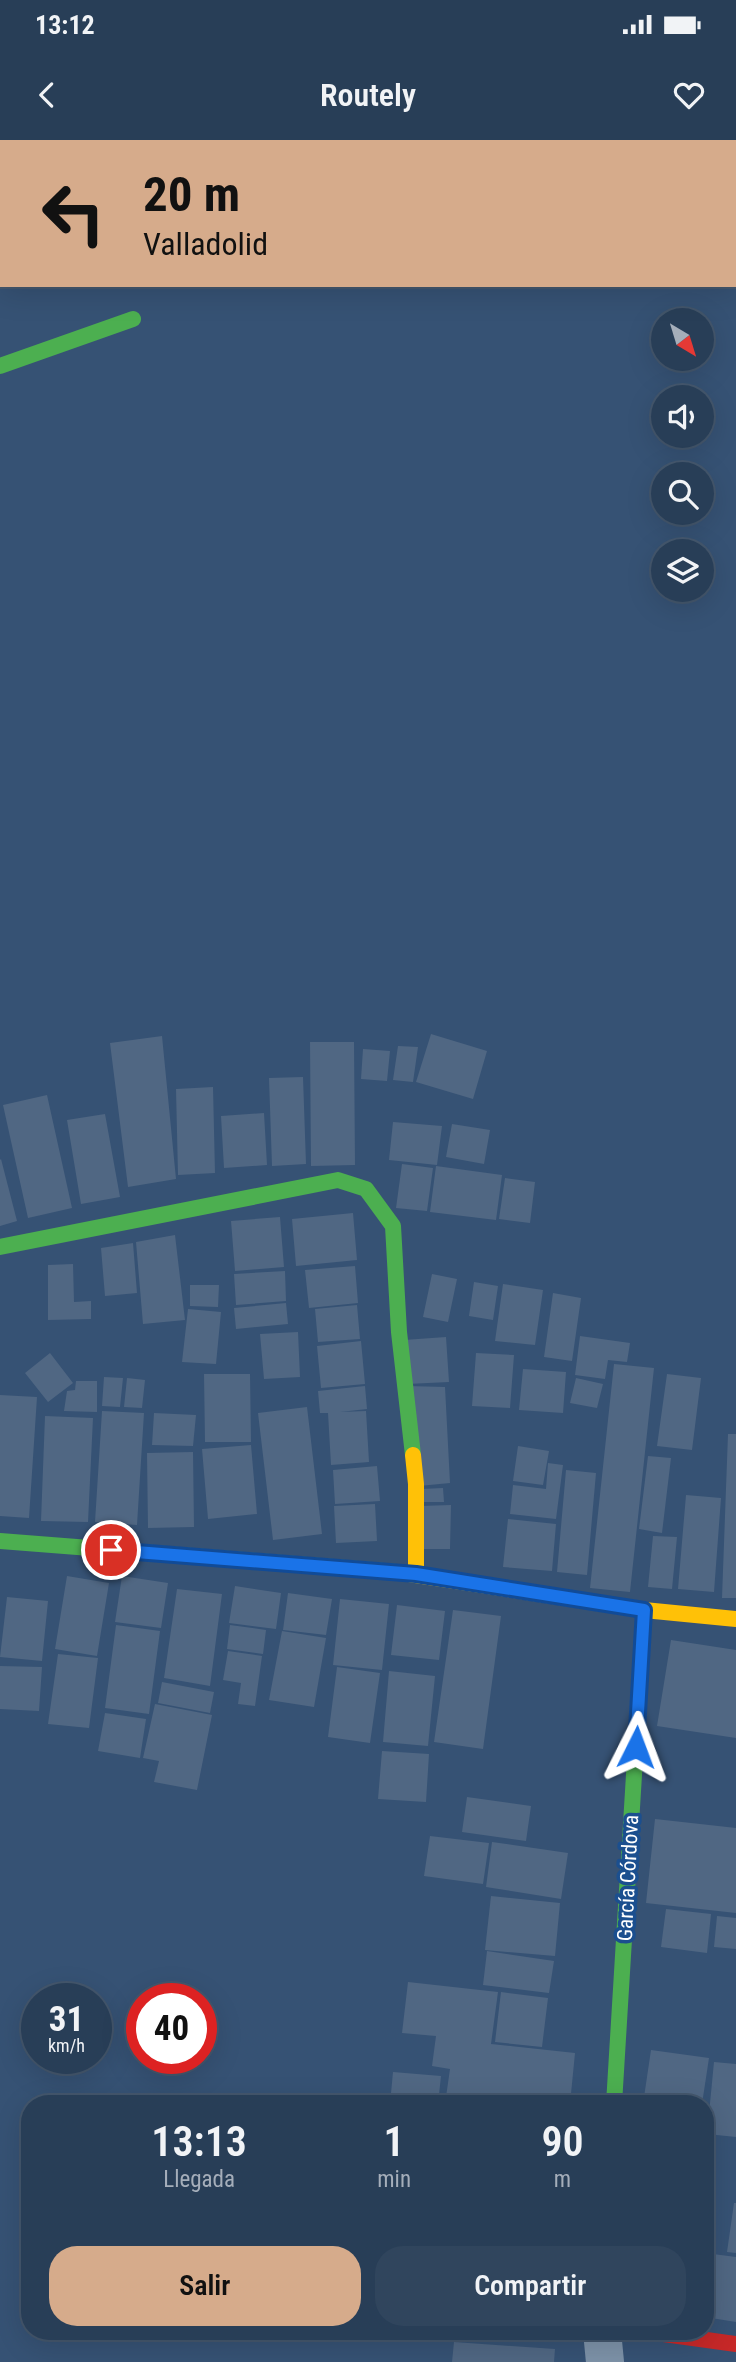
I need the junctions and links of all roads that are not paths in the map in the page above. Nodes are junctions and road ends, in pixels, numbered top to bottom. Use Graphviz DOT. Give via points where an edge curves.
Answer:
graph roads {
  1 [pos="133,319"];
  2 [pos="0,366"];
  3 [pos="0,1247"];
  4 [pos="0,1541"];
  5 [pos="416,1574"];
  6 [pos="644,1610"];
  7 [pos="736,1619"];
  8 [pos="615,2095"];
  9 [pos="603,2340"];
  10 [pos="707,2340"];
  11 [pos="736,2344"];
  12 [pos="605,2362"];
  1 -- 2 [label="street"];
  3 -- 5 [label="street" via="338,1180 366,1189 393,1226 416,1484"];
  4 -- 5 [label="street"];
  5 -- 6 [label="street"];
  6 -- 7 [label="street"];
  6 -- 8 [label="street, García Córdova"];
  9 -- 12 [label="street"];
  10 -- 11 [label="street"];
}
